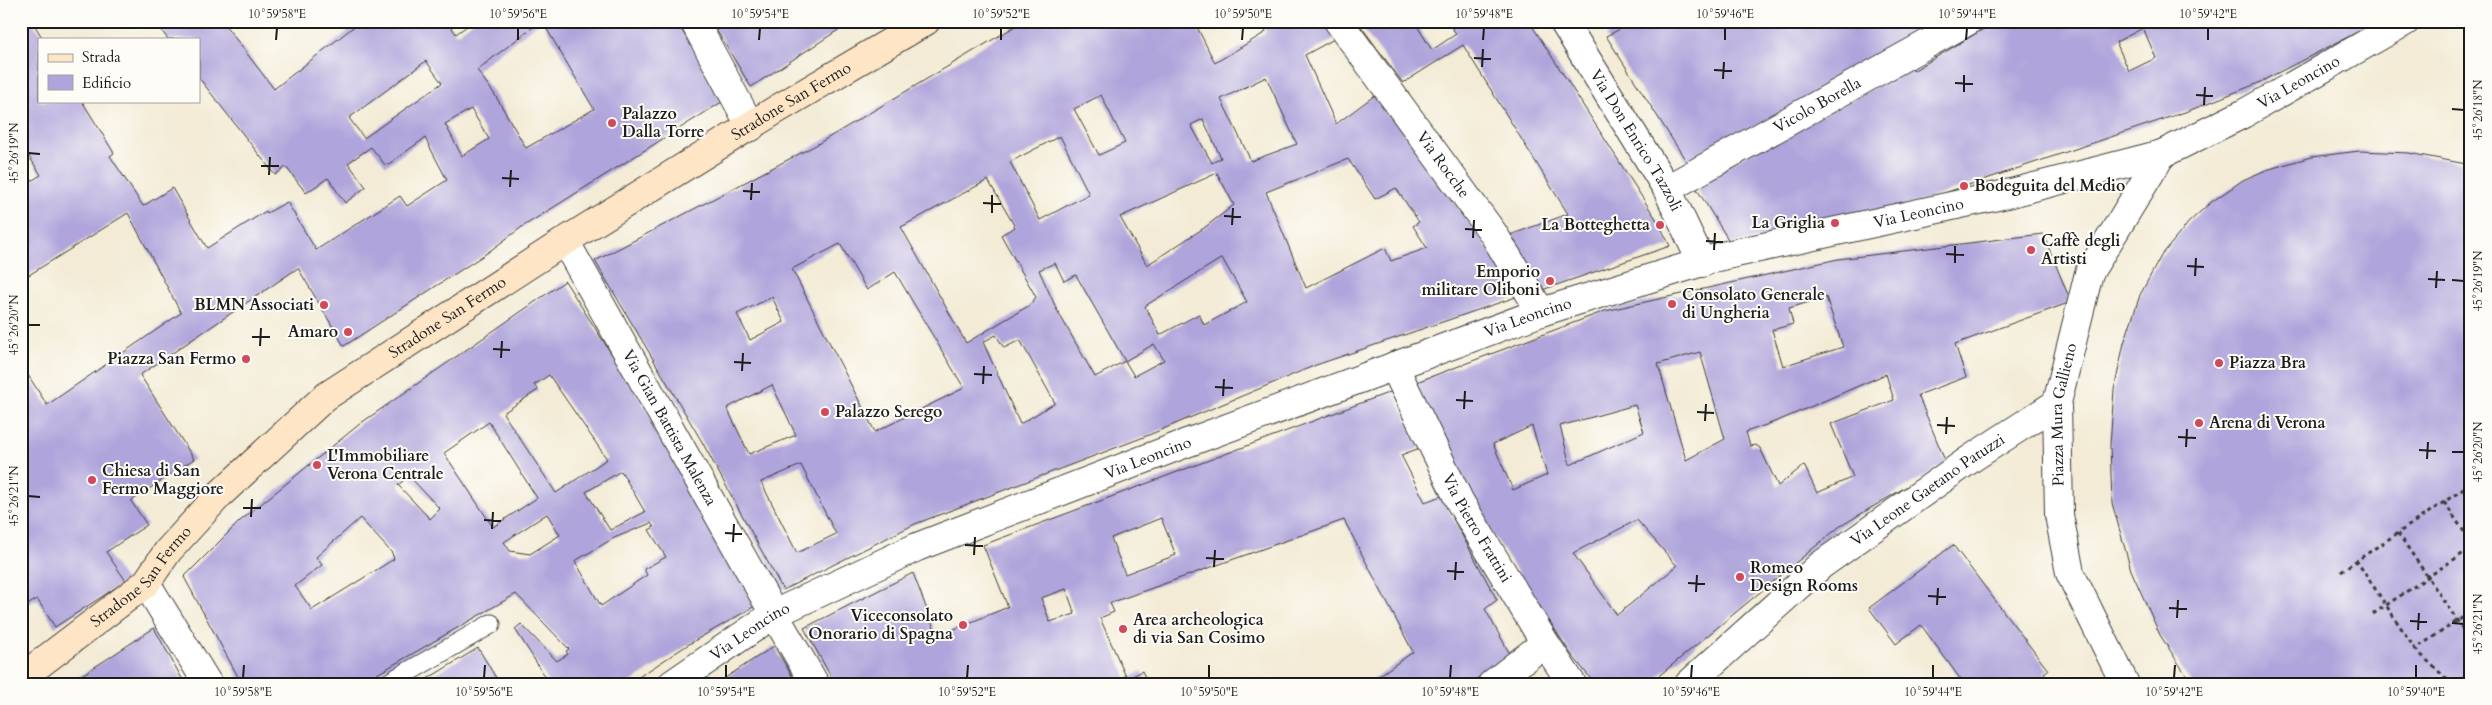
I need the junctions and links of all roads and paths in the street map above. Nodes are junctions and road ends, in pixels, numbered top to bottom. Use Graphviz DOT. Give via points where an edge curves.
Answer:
graph roads {
  1 [pos="694,21"];
  2 [pos="926,21"];
  3 [pos="1338,21"];
  4 [pos="1968,21"];
  5 [pos="2406,21"];
  6 [pos="1564,22"];
  7 [pos="751,127"];
  8 [pos="2162,154"];
  9 [pos="1667,188"];
  10 [pos="565,241"];
  11 [pos="1702,263"];
  12 [pos="1541,312"];
  13 [pos="1394,366"];
  14 [pos="2057,403"];
  15 [pos="2471,484"];
  16 [pos="2444,502"];
  17 [pos="2398,533"];
  18 [pos="2471,542"];
  19 [pos="2471,548"];
  20 [pos="2356,560"];
  21 [pos="2341,571"];
  22 [pos="2428,577"];
  23 [pos="146,583"];
  24 [pos="2386,605"];
  25 [pos="2471,612"];
  26 [pos="774,614"];
  27 [pos="2373,614"];
  28 [pos="2457,621"];
  29 [pos="491,624"];
  30 [pos="2471,641"];
  31 [pos="1545,643"];
  32 [pos="2415,649"];
  33 [pos="2471,673"];
  34 [pos="21,678"];
  35 [pos="208,684"];
  36 [pos="387,684"];
  37 [pos="672,684"];
  38 [pos="815,684"];
  39 [pos="1492,684"];
  40 [pos="1572,684"];
  41 [pos="1689,684"];
  42 [pos="2125,684"];
  43 [pos="2454,684"];
  1 -- 7 [label="street"];
  2 -- 7 [label="street, Stradone San Fermo"];
  3 -- 12 [label="street, Via Rocche" via="1493,233"];
  4 -- 9 [label="street, Vicolo Borella"];
  5 -- 8 [label="street, Via Leoncino" via="2243,114"];
  6 -- 9 [label="street, Via Don Enrico Tazzoli"];
  7 -- 10 [label="street, Stradone San Fermo"];
  8 -- 11 [label="street, Via Leoncino" via="2011,193"];
  8 -- 14 [label="street, Piazza Mura Gallieno" via="2088,273"];
  9 -- 11 [label="street, Via Don Enrico Tazzoli"];
  10 -- 23 [label="street, Stradone San Fermo" via="325,397 219,495 168,551"];
  10 -- 26 [label="street, Via Gian Battista Malenza"];
  11 -- 12 [label="street, Via Leoncino"];
  12 -- 13 [label="street, Via Leoncino"];
  13 -- 26 [label="street, Via Leoncino" via="917,547"];
  13 -- 31 [label="street, Via Pietro Frattini" via="1460,502"];
  14 -- 41 [label="street, Via Leone Gaetano Patuzzi" via="1966,462 1821,565"];
  14 -- 42 [label="street, Piazza Mura Gallieno" via="2058,515 2070,573"];
  15 -- 16 [label="path"];
  16 -- 17 [label="path"];
  16 -- 18 [label="path"];
  17 -- 20 [label="path"];
  17 -- 22 [label="path"];
  19 -- 22 [label="path"];
  20 -- 21 [label="path"];
  20 -- 24 [label="path"];
  22 -- 24 [label="path"];
  22 -- 28 [label="path"];
  23 -- 34 [label="street, Stradone San Fermo"];
  23 -- 35 [label="street"];
  24 -- 27 [label="path"];
  24 -- 32 [label="path"];
  25 -- 28 [label="path"];
  26 -- 37 [label="street, Via Leoncino"];
  26 -- 38 [label="street, Via Gian Battista Malenza"];
  28 -- 30 [label="path"];
  28 -- 32 [label="path"];
  29 -- 36 [label="lane"];
  31 -- 39 [label="street"];
  31 -- 40 [label="street, Via Pietro Frattini"];
  32 -- 43 [label="path"];
  33 -- 43 [label="path"];
}
